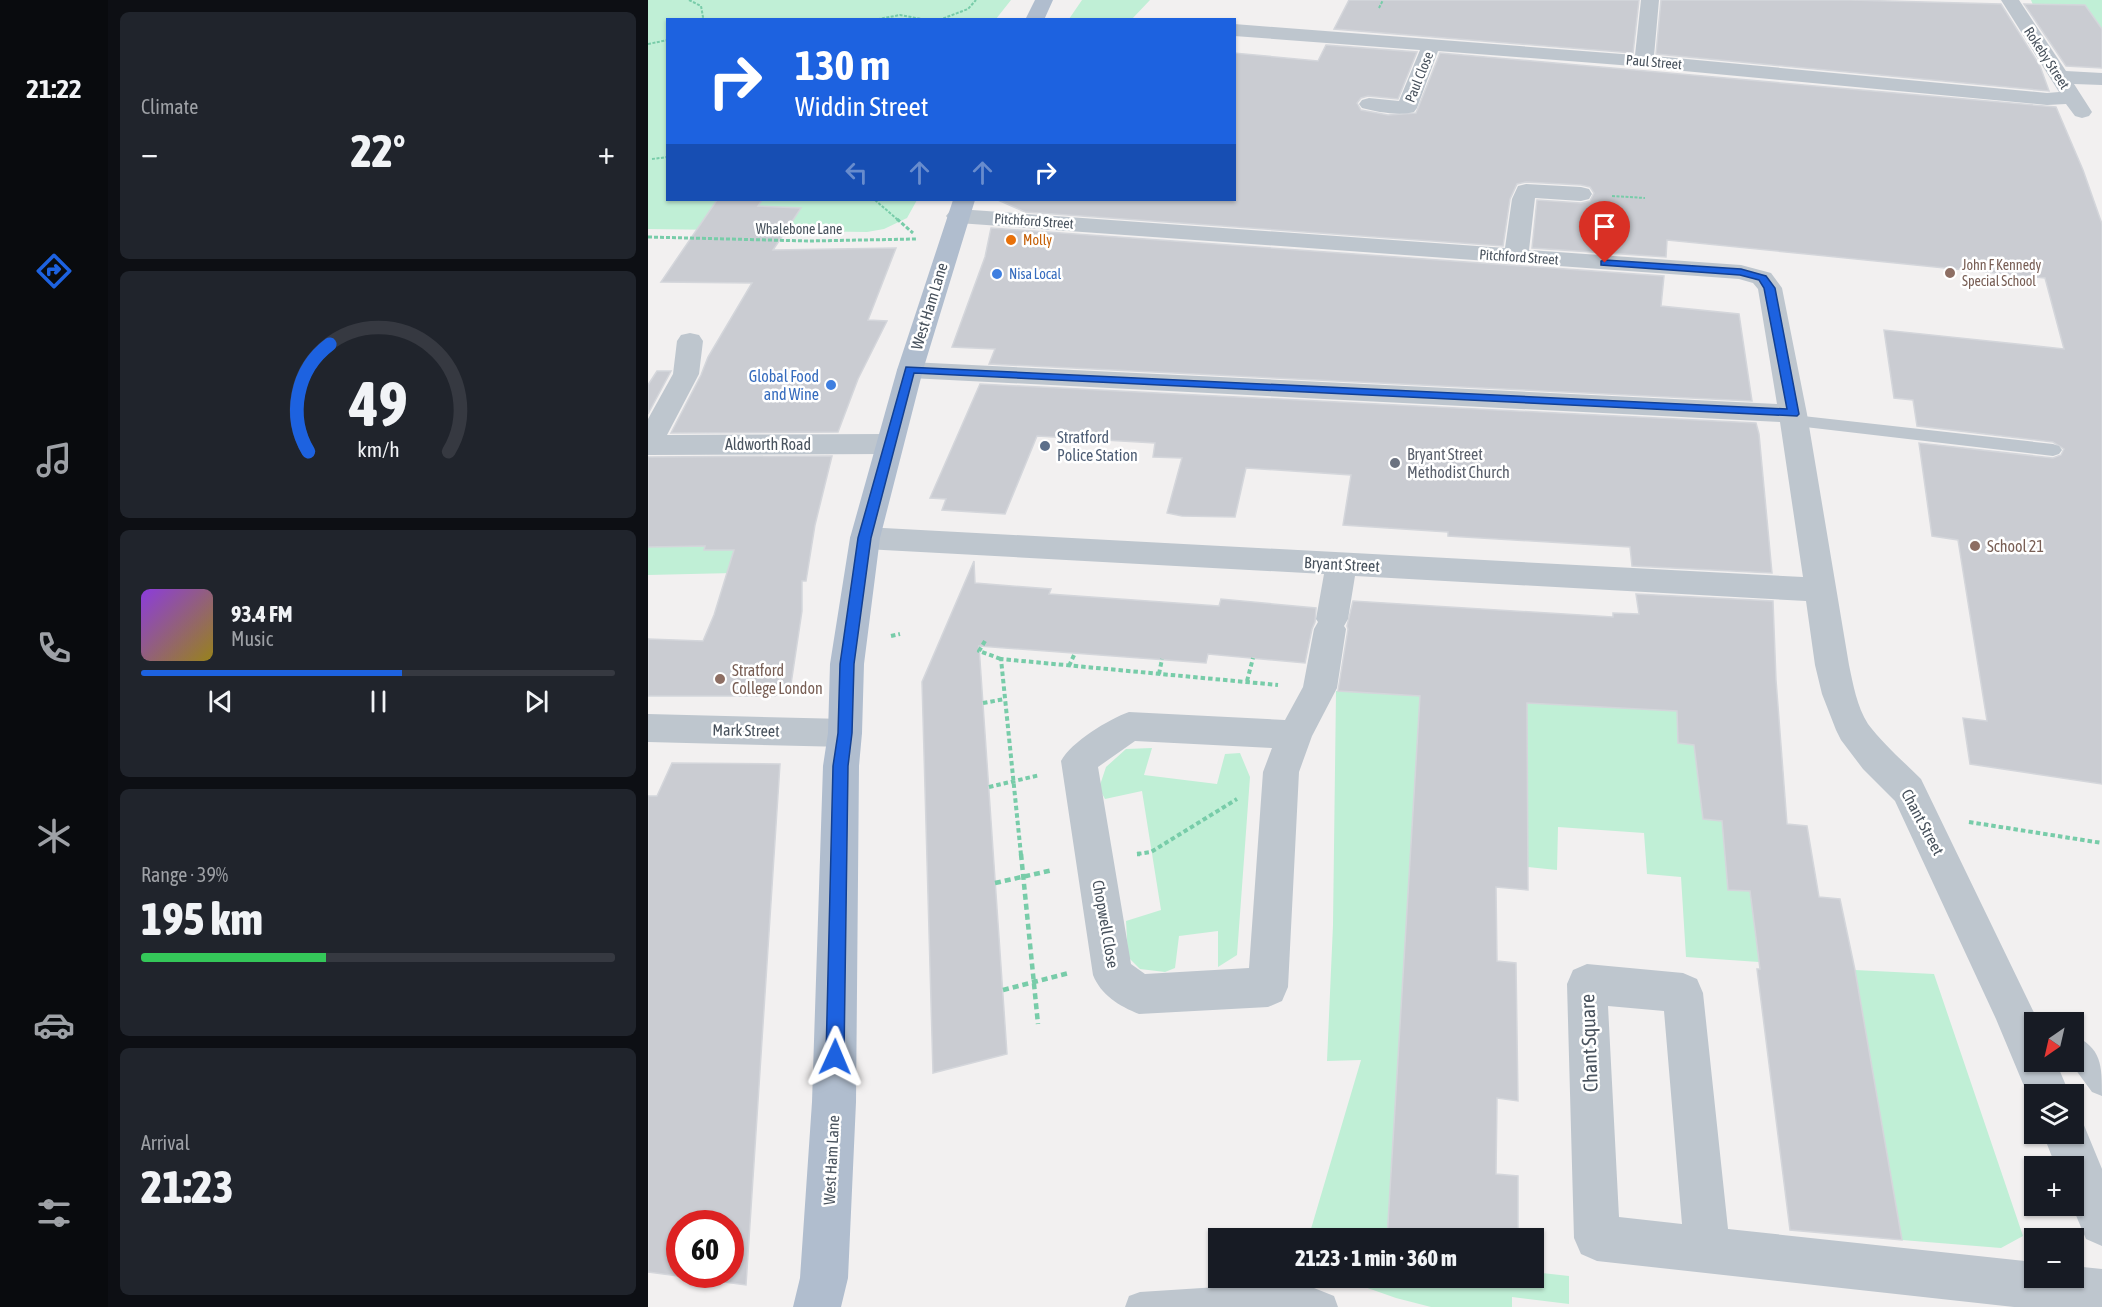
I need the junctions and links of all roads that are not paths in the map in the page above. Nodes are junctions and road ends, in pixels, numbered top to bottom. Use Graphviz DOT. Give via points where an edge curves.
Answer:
graph roads {
  1 [pos="1044,0"];
  2 [pos="1650,0"];
  3 [pos="2010,0"];
  4 [pos="1035,18"];
  5 [pos="1236,30"];
  6 [pos="1431,45"];
  7 [pos="1644,61"];
  8 [pos="2059,77"];
  9 [pos="2102,79"];
  10 [pos="2072,97"];
  11 [pos="1370,104"];
  12 [pos="2085,115"];
  13 [pos="1581,194"];
  14 [pos="957,218"];
  15 [pos="1516,257"];
  16 [pos="690,341"];
  17 [pos="910,370"];
  18 [pos="1794,417"];
  19 [pos="888,444"];
  20 [pos="648,445"];
  21 [pos="2053,450"];
  22 [pos="865,538"];
  23 [pos="1341,564"];
  24 [pos="1819,590"];
  25 [pos="648,728"];
  26 [pos="845,733"];
  27 [pos="1295,735"];
  28 [pos="2024,1013"];
  29 [pos="2084,1058"];
  30 [pos="2102,1082"];
  31 [pos="2069,1144"];
  32 [pos="2102,1223"];
  33 [pos="1707,1249"];
  34 [pos="2102,1293"];
  35 [pos="817,1307"];
  36 [pos="1140,1307"];
  37 [pos="1323,1307"];
  1 -- 4 [label="main road"];
  2 -- 7 [label="street"];
  3 -- 8 [label="street, Rokeby Street"];
  5 -- 6 [label="street, Paul Street"];
  6 -- 7 [label="street, Paul Street"];
  6 -- 11 [label="street, Paul Close" via="1407,108"];
  7 -- 10 [label="street, Paul Street" via="2047,99"];
  8 -- 9 [label="street"];
  8 -- 10 [label="street, Rokeby Street"];
  10 -- 12 [label="street, Rokeby Street"];
  13 -- 15 [label="street" via="1526,191"];
  14 -- 15 [label="street, Pitchford Street"];
  14 -- 17 [label="main road, West Ham Lane"];
  15 -- 18 [label="street, Pitchford Street" via="1741,272 1762,278 1770,288"];
  16 -- 20 [label="street, Aldworth Road" via="686,374"];
  17 -- 18 [label="street"];
  17 -- 19 [label="main road, West Ham Lane"];
  18 -- 21 [label="lane"];
  18 -- 24 [label="street, Pitchford Street"];
  19 -- 20 [label="street, Aldworth Road"];
  19 -- 22 [label="main road, West Ham Lane"];
  22 -- 23 [label="street, Bryant Street"];
  22 -- 26 [label="main road, West Ham Lane" via="847,664"];
  23 -- 24 [label="street, Bryant Street"];
  23 -- 27 [label="street, Chopwell Close" via="1320,688"];
  24 -- 28 [label="street, Chant Street" via="1832,665 1853,730 1908,790"];
  25 -- 26 [label="street, Mark Street"];
  26 -- 35 [label="main road, West Ham Lane" via="841,766 834,1102 824,1278"];
  27 -- 27 [label="street, Chopwell Close" via="1281,772 1268,987 1139,994 1113,975 1079,761 1129,726"];
  29 -- 30 [label="lane"];
  31 -- 32 [label="street"];
  33 -- 33 [label="street, Chant Square" via="1597,1238 1587,984 1683,993"];
  33 -- 34 [label="street, Chant Square"];
  36 -- 37 [label="lane" via="1278,1298 1304,1299"];
}
